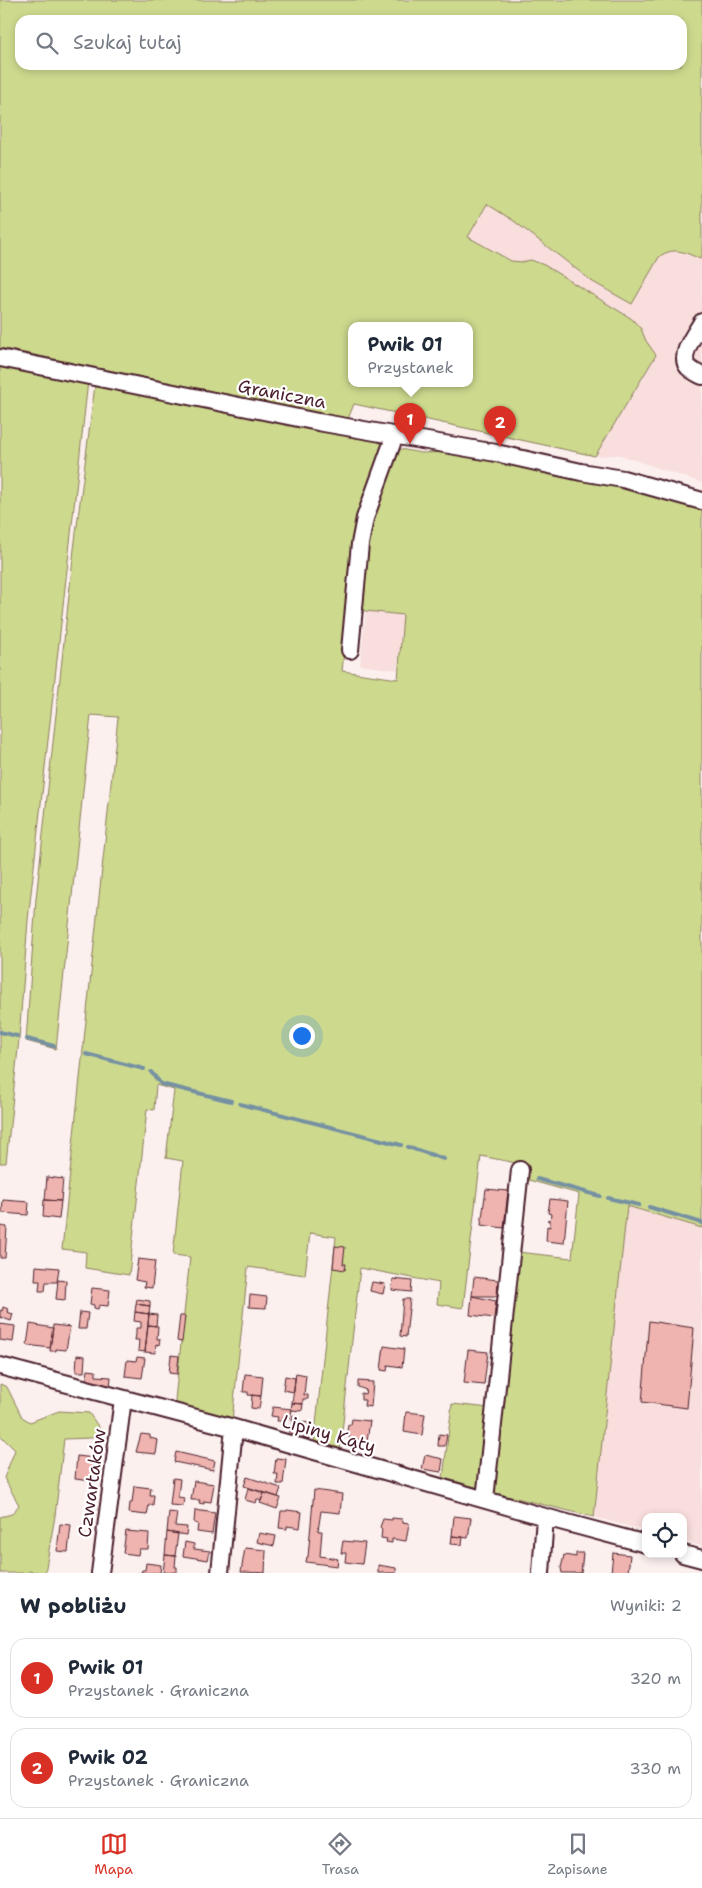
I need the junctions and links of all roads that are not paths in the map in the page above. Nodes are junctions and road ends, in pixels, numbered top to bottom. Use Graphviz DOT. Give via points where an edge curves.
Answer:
graph roads {
  1 [pos="702,322"];
  2 [pos="0,358"];
  3 [pos="702,376"];
  4 [pos="395,435"];
  5 [pos="702,501"];
  6 [pos="350,650"];
  7 [pos="520,1170"];
  8 [pos="0,1366"];
  9 [pos="123,1399"];
  10 [pos="234,1428"];
  11 [pos="484,1499"];
  12 [pos="545,1517"];
  13 [pos="642,1543"];
  14 [pos="687,1555"];
  15 [pos="702,1559"];
  16 [pos="100,1573"];
  17 [pos="220,1573"];
  18 [pos="541,1573"];
  1 -- 3 [label="street" via="686,351 686,364"];
  2 -- 4 [label="street, Graniczna"];
  4 -- 5 [label="street, Graniczna" via="623,478"];
  4 -- 6 [label="street" via="365,518"];
  7 -- 11 [label="street"];
  8 -- 9 [label="street, Lipiny Kąty"];
  9 -- 10 [label="street, Lipiny Kąty"];
  9 -- 16 [label="street, Czwartaków"];
  10 -- 11 [label="street, Lipiny Kąty"];
  10 -- 17 [label="street"];
  11 -- 12 [label="street, Lipiny Kąty"];
  12 -- 13 [label="street, Lipiny Kąty"];
  12 -- 18 [label="street"];
  14 -- 15 [label="street"];
}
